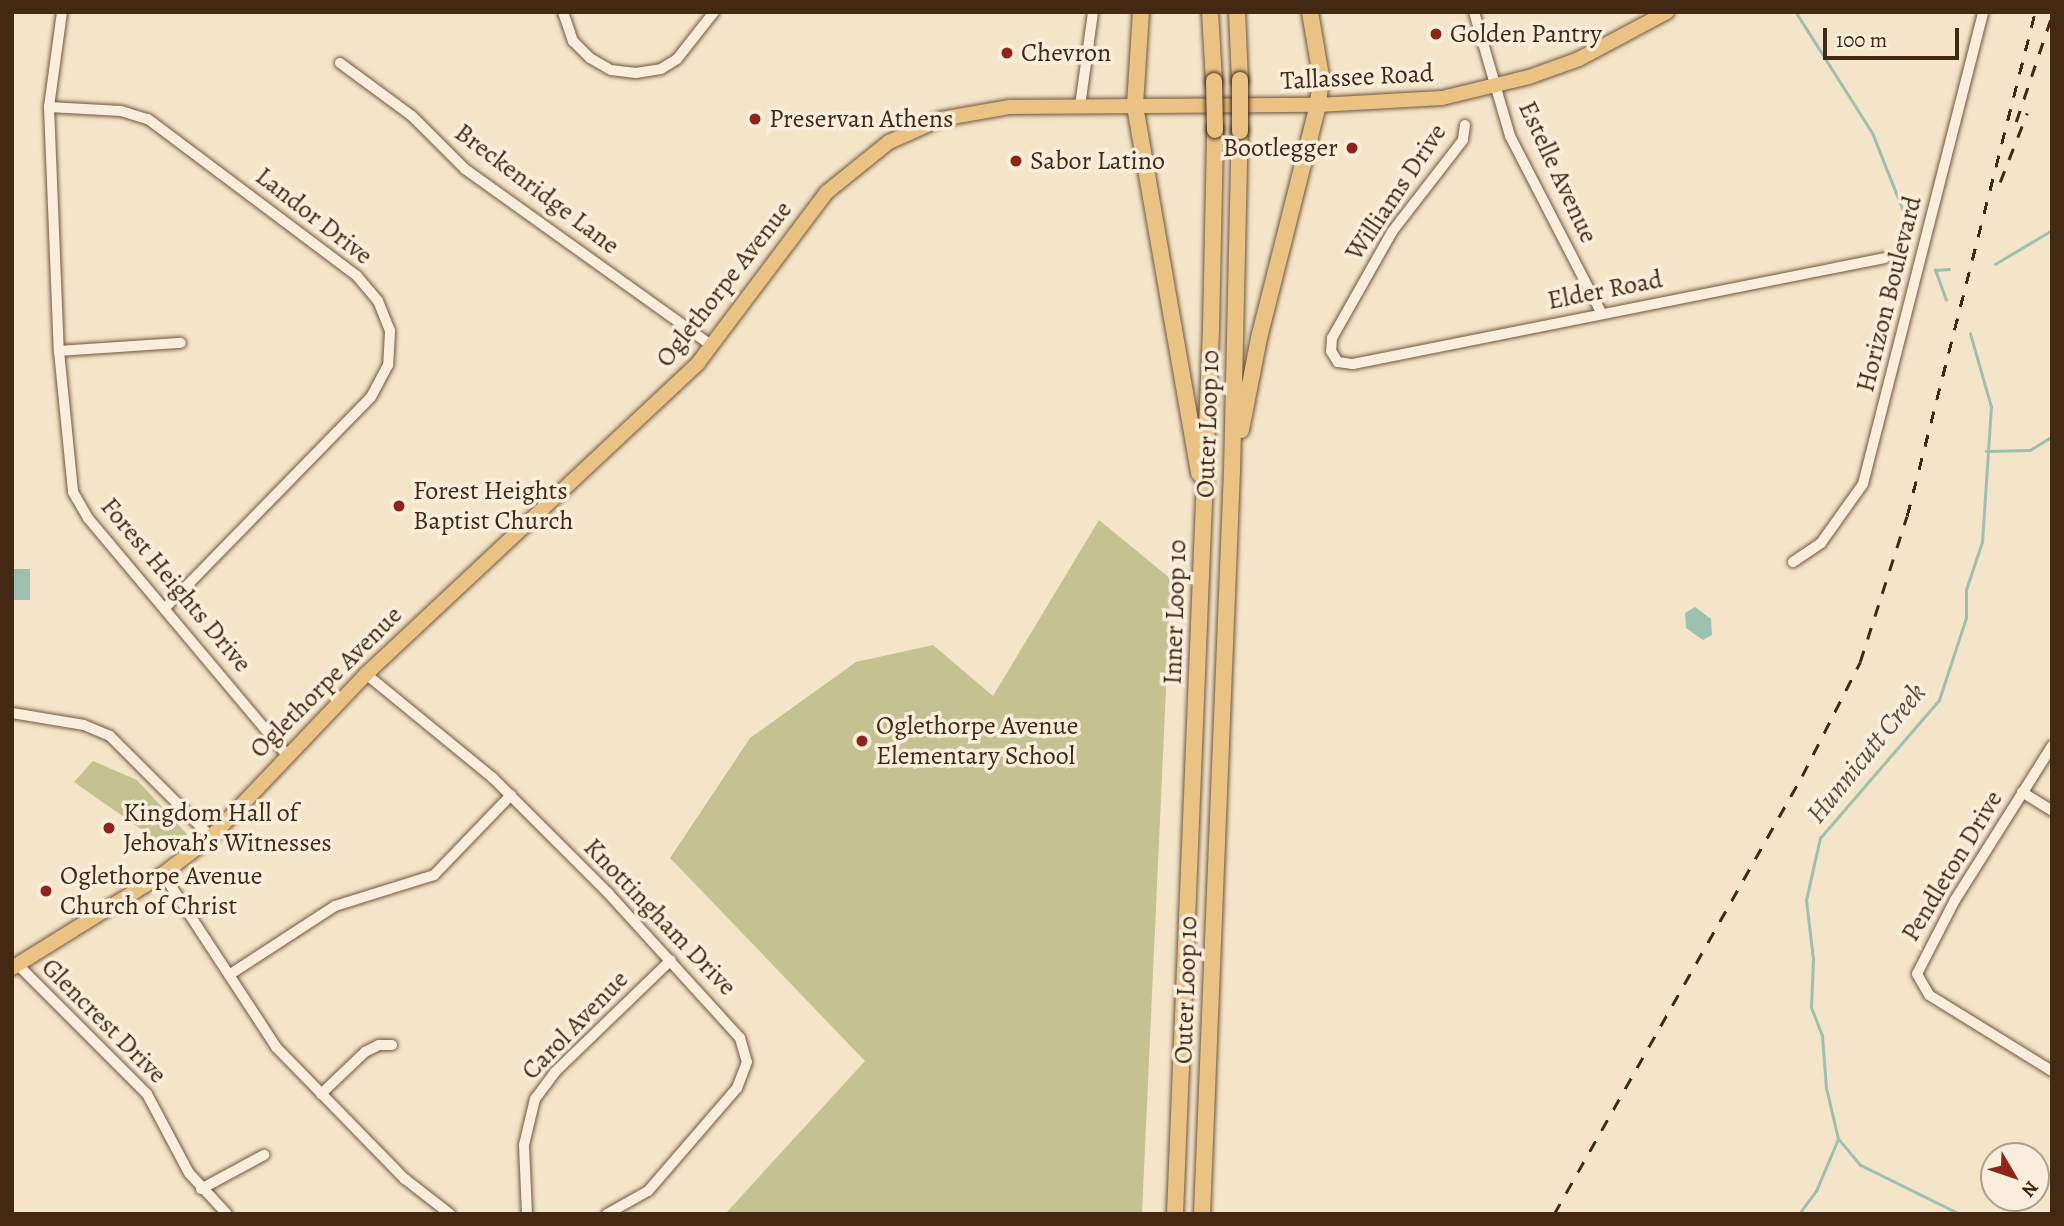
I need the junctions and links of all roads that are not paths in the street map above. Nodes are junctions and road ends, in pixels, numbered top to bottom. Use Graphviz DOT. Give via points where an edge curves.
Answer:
graph roads {
  1 [pos="62,12"];
  2 [pos="563,12"];
  3 [pos="714,12"];
  4 [pos="1093,12"];
  5 [pos="1141,12"];
  6 [pos="1210,12"];
  7 [pos="1237,12"];
  8 [pos="1310,12"];
  9 [pos="1474,12"];
  10 [pos="1667,12"];
  11 [pos="1983,12"];
  12 [pos="340,63"];
  13 [pos="1494,87"];
  14 [pos="1318,105"];
  15 [pos="1080,106"];
  16 [pos="1135,106"];
  17 [pos="1243,106"];
  18 [pos="49,107"];
  19 [pos="1465,125"];
  20 [pos="1885,258"];
  21 [pos="1602,314"];
  22 [pos="181,343"];
  23 [pos="712,346"];
  24 [pos="59,351"];
  25 [pos="1335,360"];
  26 [pos="1232,471"];
  27 [pos="1203,501"];
  28 [pos="1793,562"];
  29 [pos="165,608"];
  30 [pos="366,674"];
  31 [pos="12,713"];
  32 [pos="2052,746"];
  33 [pos="286,754"];
  34 [pos="2022,793"];
  35 [pos="511,795"];
  36 [pos="2052,811"];
  37 [pos="211,837"];
  38 [pos="163,874"];
  39 [pos="671,960"];
  40 [pos="15,966"];
  41 [pos="229,975"];
  42 [pos="392,1045"];
  43 [pos="2052,1071"];
  44 [pos="321,1094"];
  45 [pos="264,1155"];
  46 [pos="201,1189"];
  47 [pos="227,1214"];
  48 [pos="450,1214"];
  49 [pos="527,1214"];
  50 [pos="607,1214"];
  51 [pos="1175,1214"];
  52 [pos="1202,1214"];
  1 -- 18 [label="street, Forest Heights Drive"];
  2 -- 3 [label="street" via="573,41 590,58 611,69 636,73 661,69 677,59"];
  4 -- 15 [label="street"];
  5 -- 16 [label="highway"];
  6 -- 27 [label="highway, Inner Loop 10, bridge" via="1215,130"];
  7 -- 26 [label="highway, Outer Loop 10, bridge" via="1240,131"];
  8 -- 14 [label="highway" via="1321,76"];
  9 -- 13 [label="street, Estelle Avenue"];
  10 -- 13 [label="main road, Tallassee Road" via="1583,58"];
  11 -- 28 [label="street, Horizon Boulevard" via="1863,484 1821,543"];
  12 -- 23 [label="street, Breckenridge Lane" via="412,117 465,169"];
  13 -- 14 [label="main road, Tallassee Road" via="1408,104"];
  13 -- 21 [label="street, Estelle Avenue" via="1510,136"];
  14 -- 17 [label="main road, Tallassee Road"];
  14 -- 26 [label="highway" via="1259,338"];
  15 -- 16 [label="main road, Oglethorpe Avenue"];
  15 -- 23 [label="main road, Oglethorpe Avenue" via="964,113 889,142 854,166 825,195"];
  16 -- 17 [label="main road, Oglethorpe Avenue"];
  16 -- 27 [label="highway"];
  18 -- 24 [label="street, Forest Heights Drive"];
  18 -- 29 [label="street, Landor Drive" via="121,111 162,128 357,276 378,301 390,331 388,365 371,397"];
  19 -- 25 [label="street, Williams Drive" via="1463,140 1392,232 1338,326 1331,345"];
  20 -- 21 [label="street, Elder Road"];
  21 -- 25 [label="street, Elder Road" via="1353,364"];
  22 -- 24 [label="street"];
  23 -- 30 [label="main road, Oglethorpe Avenue"];
  24 -- 29 [label="street, Forest Heights Drive" via="73,492 88,518"];
  26 -- 52 [label="highway, Outer Loop 10"];
  27 -- 51 [label="highway, Inner Loop 10"];
  29 -- 33 [label="street, Forest Heights Drive"];
  30 -- 33 [label="main road, Oglethorpe Avenue"];
  30 -- 35 [label="street, Knottingham Drive"];
  31 -- 37 [label="street" via="84,725 110,736"];
  32 -- 34 [label="street, Pendleton Drive"];
  33 -- 37 [label="main road, Oglethorpe Avenue"];
  34 -- 36 [label="street"];
  34 -- 43 [label="street, Pendleton Drive" via="1923,957 1918,981 1941,1004"];
  35 -- 39 [label="street, Knottingham Drive"];
  35 -- 41 [label="street" via="434,875 335,906"];
  37 -- 38 [label="main road, Oglethorpe Avenue"];
  38 -- 40 [label="main road, Oglethorpe Avenue"];
  38 -- 41 [label="street"];
  39 -- 49 [label="street, Carol Avenue" via="555,1072 535,1099 524,1145"];
  39 -- 50 [label="street, Knottingham Drive" via="736,1031 746,1069 728,1100 648,1191"];
  40 -- 46 [label="street, Glencrest Drive" via="147,1094"];
  41 -- 44 [label="street" via="276,1046"];
  42 -- 44 [label="street" via="365,1052"];
  44 -- 48 [label="street" via="431,1203"];
  45 -- 46 [label="street"];
  46 -- 47 [label="street, Glencrest Drive"];
}
